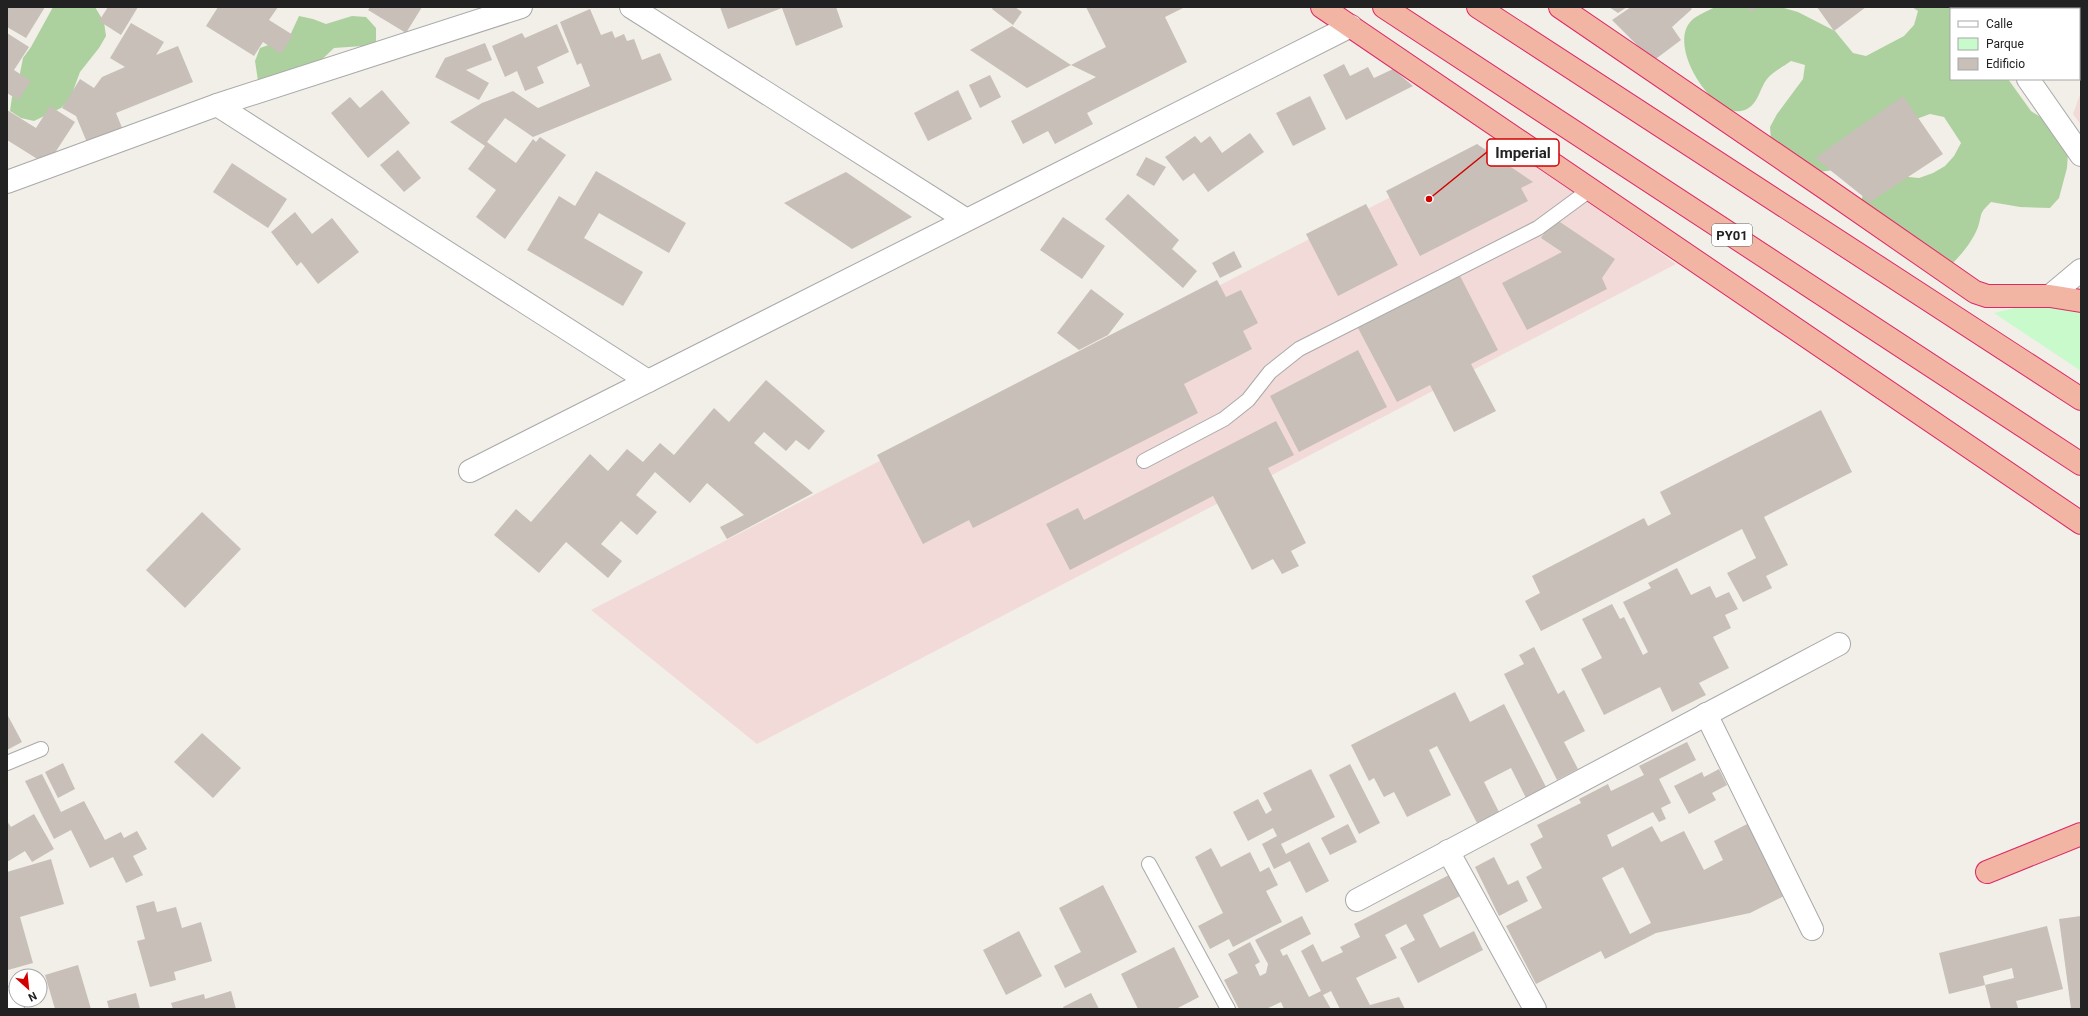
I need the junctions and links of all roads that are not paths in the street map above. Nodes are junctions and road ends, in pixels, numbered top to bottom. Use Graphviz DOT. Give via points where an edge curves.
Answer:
graph roads {
  1 [pos="521,7"];
  2 [pos="631,7"];
  3 [pos="1322,7"];
  4 [pos="1384,7"];
  5 [pos="1478,7"];
  6 [pos="1560,7"];
  7 [pos="1351,26"];
  8 [pos="2029,80"];
  9 [pos="217,105"];
  10 [pos="2081,155"];
  11 [pos="7,182"];
  12 [pos="1591,189"];
  13 [pos="965,219"];
  14 [pos="2081,270"];
  15 [pos="2050,296"];
  16 [pos="2081,301"];
  17 [pos="648,381"];
  18 [pos="2081,399"];
  19 [pos="1144,461"];
  20 [pos="2081,464"];
  21 [pos="470,471"];
  22 [pos="2081,524"];
  23 [pos="1839,644"];
  24 [pos="1706,714"];
  25 [pos="41,749"];
  26 [pos="7,763"];
  27 [pos="2081,834"];
  28 [pos="1448,851"];
  29 [pos="1149,864"];
  30 [pos="1987,872"];
  31 [pos="1357,900"];
  32 [pos="1812,928"];
  33 [pos="7,998"];
  34 [pos="13,1009"];
  35 [pos="1228,1009"];
  36 [pos="1535,1009"];
  1 -- 9 [label="street"];
  2 -- 13 [label="street"];
  3 -- 7 [label="highway"];
  4 -- 20 [label="highway, PY01"];
  5 -- 18 [label="highway"];
  6 -- 15 [label="highway" via="1975,292 1987,296"];
  7 -- 12 [label="highway"];
  7 -- 13 [label="street"];
  8 -- 10 [label="street"];
  9 -- 11 [label="street"];
  9 -- 17 [label="street"];
  12 -- 19 [label="lane" via="1538,228 1299,349 1270,372 1248,400 1224,419"];
  12 -- 22 [label="highway"];
  13 -- 17 [label="street"];
  14 -- 15 [label="street"];
  15 -- 16 [label="highway"];
  17 -- 21 [label="street"];
  23 -- 24 [label="street"];
  24 -- 28 [label="street"];
  24 -- 32 [label="street"];
  25 -- 26 [label="lane"];
  27 -- 30 [label="highway"];
  28 -- 31 [label="street"];
  28 -- 36 [label="street"];
  29 -- 35 [label="lane"];
  33 -- 34 [label="street"];
}
